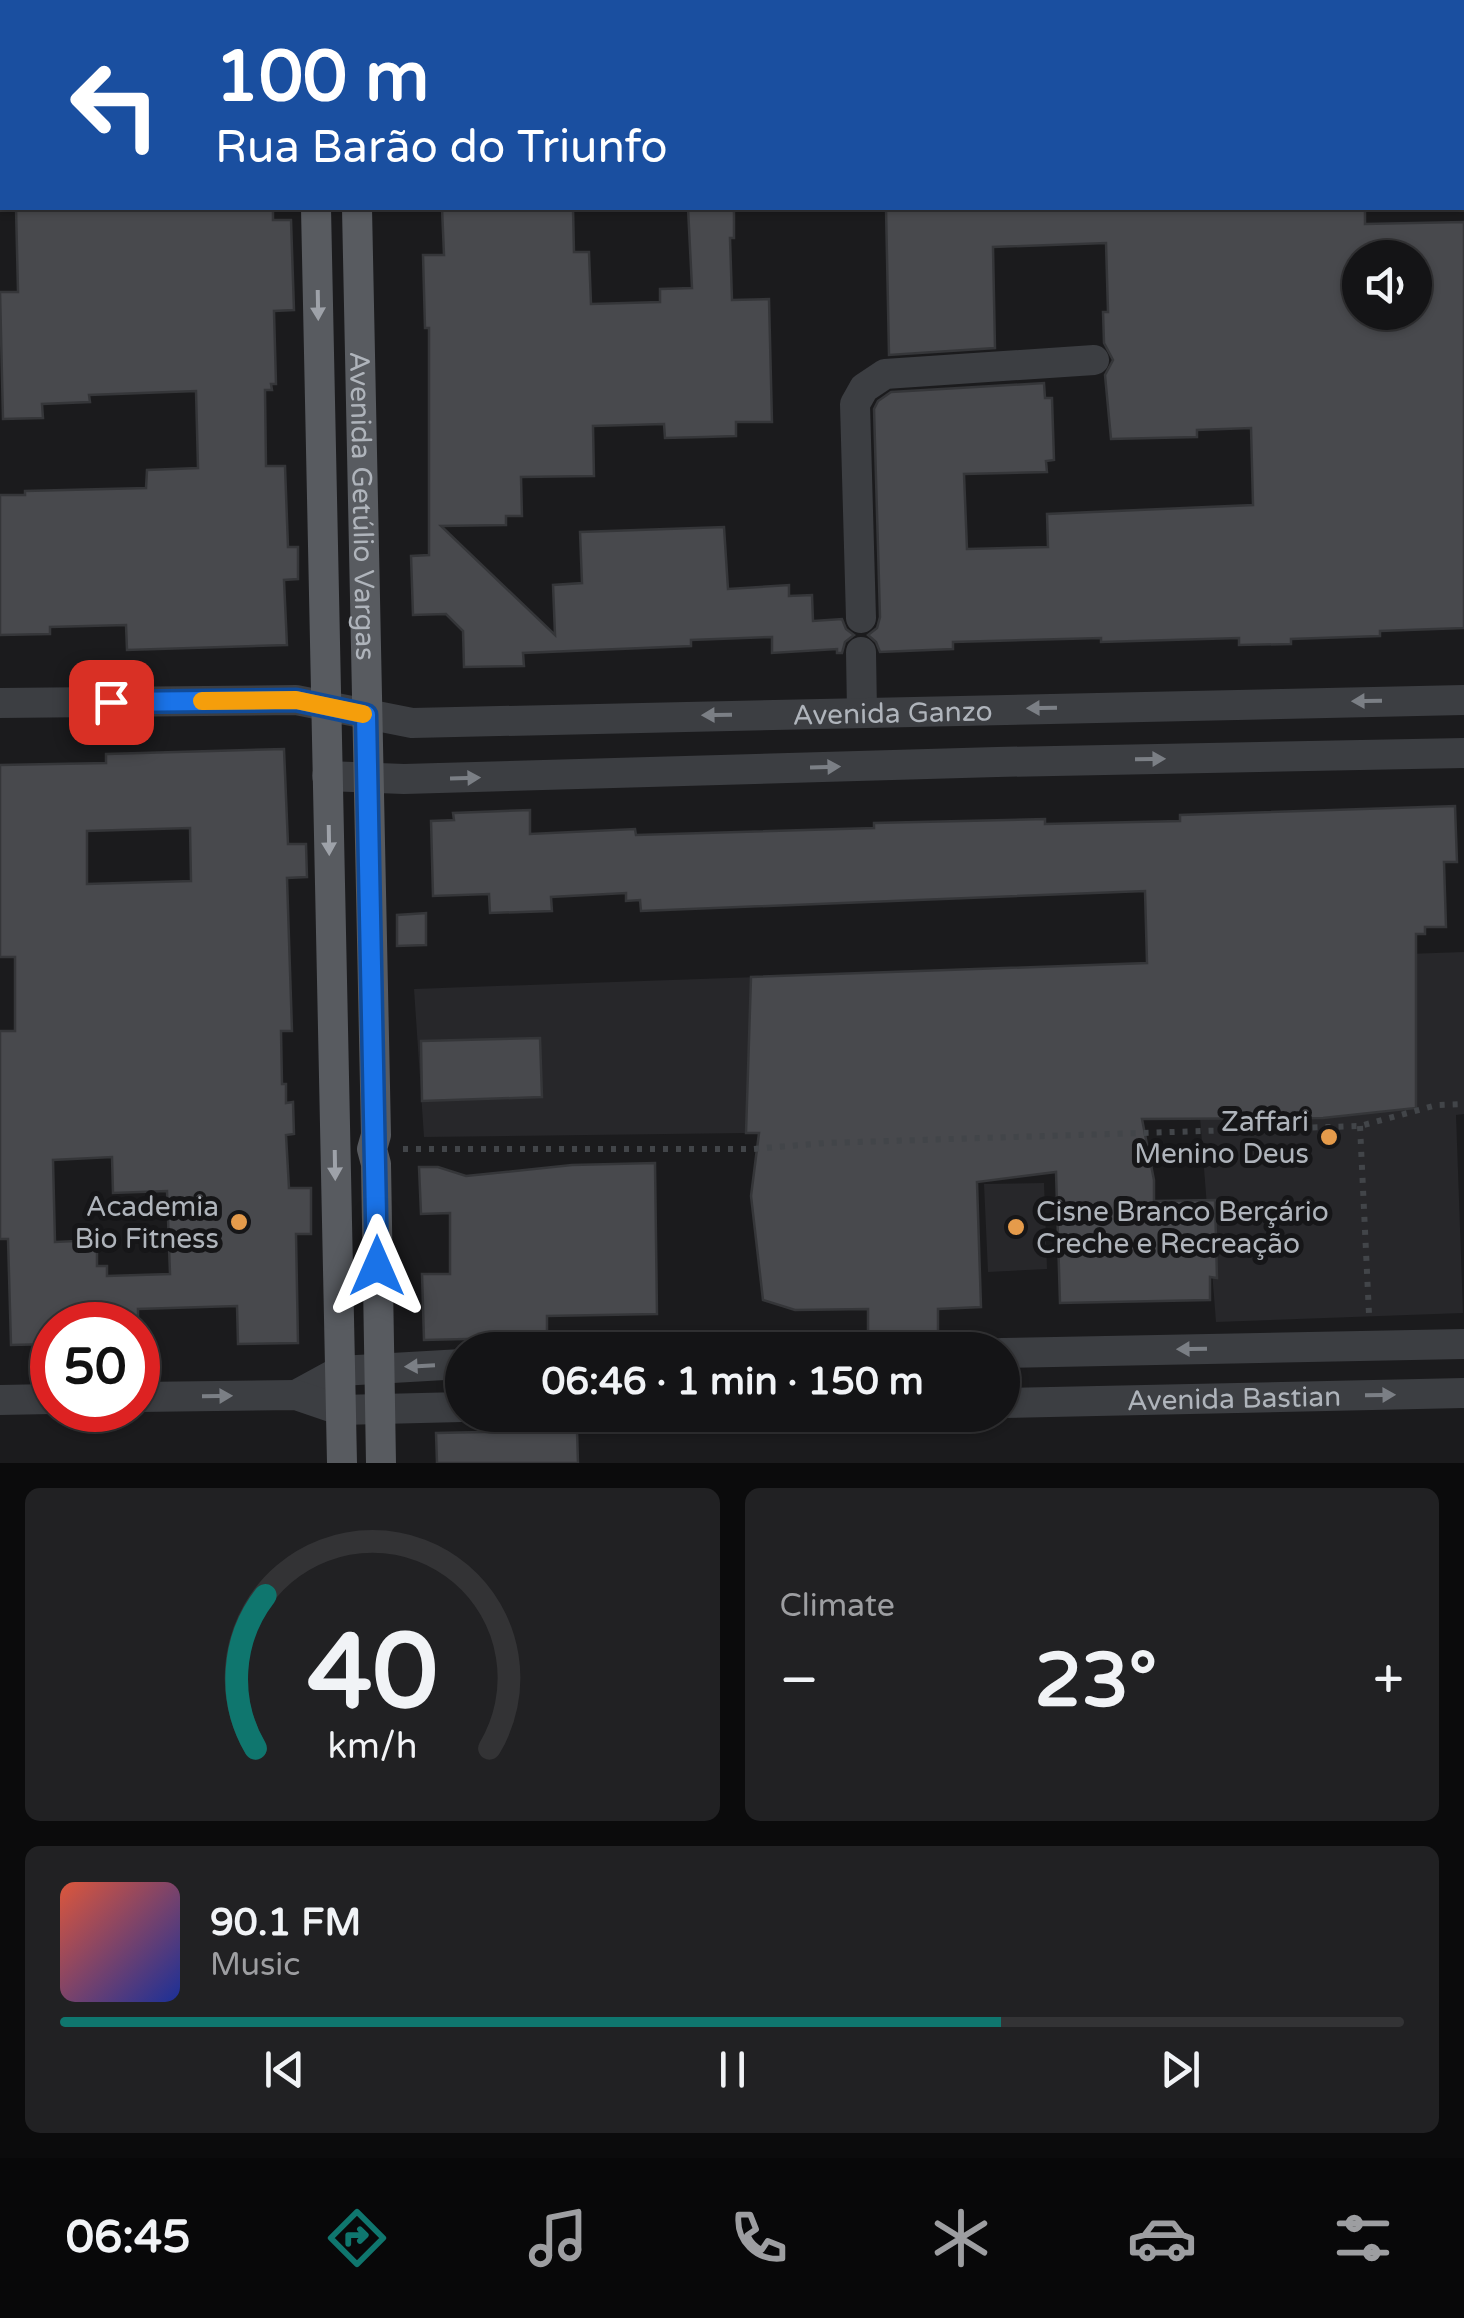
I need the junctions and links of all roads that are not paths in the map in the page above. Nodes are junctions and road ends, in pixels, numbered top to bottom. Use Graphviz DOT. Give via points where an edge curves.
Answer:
graph roads {
  1 [pos="316,210"];
  2 [pos="357,210"];
  3 [pos="1094,360"];
  4 [pos="861,618"];
  5 [pos="365,648"];
  6 [pos="325,649"];
  7 [pos="861,652"];
  8 [pos="1464,700"];
  9 [pos="0,702"];
  10 [pos="325,706"];
  11 [pos="996,709"];
  12 [pos="862,712"];
  13 [pos="366,715"];
  14 [pos="1464,753"];
  15 [pos="997,762"];
  16 [pos="326,776"];
  17 [pos="368,778"];
  18 [pos="1464,1344"];
  19 [pos="1246,1348"];
  20 [pos="1020,1353"];
  21 [pos="445,1365"];
  22 [pos="378,1368"];
  23 [pos="340,1371"];
  24 [pos="296,1394"];
  25 [pos="1464,1394"];
  26 [pos="160,1397"];
  27 [pos="1248,1398"];
  28 [pos="30,1399"];
  29 [pos="0,1400"];
  30 [pos="1020,1403"];
  31 [pos="445,1408"];
  32 [pos="340,1410"];
  33 [pos="379,1410"];
  34 [pos="342,1463"];
  35 [pos="381,1463"];
  1 -- 6 [label="main road, Avenida Getúlio Vargas, one-way"];
  2 -- 5 [label="main road, Avenida Getúlio Vargas"];
  3 -- 4 [label="street" via="885,374 864,388 855,404"];
  5 -- 6 [label="main road"];
  5 -- 13 [label="main road, Avenida Getúlio Vargas"];
  6 -- 10 [label="main road, Avenida Getúlio Vargas"];
  7 -- 12 [label="street"];
  8 -- 11 [label="street, Avenida Ganzo, one-way"];
  9 -- 10 [label="street, Avenida Ganzo" via="296,700"];
  10 -- 13 [label="street, Avenida Ganzo"];
  10 -- 16 [label="main road, Avenida Getúlio Vargas"];
  11 -- 12 [label="street, Avenida Ganzo"];
  11 -- 15 [label="street"];
  12 -- 13 [label="street, Avenida Ganzo, one-way" via="412,722"];
  13 -- 17 [label="main road, Avenida Getúlio Vargas"];
  15 -- 14 [label="street, Avenida Ganzo, one-way"];
  17 -- 15 [label="street, Avenida Ganzo, one-way"];
  16 -- 17 [label="street, Avenida Ganzo"];
  16 -- 23 [label="main road, Avenida Getúlio Vargas, one-way"];
  17 -- 22 [label="main road, Avenida Getúlio Vargas"];
  18 -- 19 [label="street, Avenida Bastian"];
  19 -- 20 [label="street, Avenida Bastian, one-way"];
  19 -- 27 [label="street"];
  21 -- 22 [label="street, one-way"];
  22 -- 23 [label="street"];
  22 -- 33 [label="main road, Avenida Getúlio Vargas"];
  23 -- 24 [label="street"];
  23 -- 32 [label="main road, Avenida Getúlio Vargas"];
  26 -- 24 [label="street, one-way"];
  24 -- 32 [label="street"];
  27 -- 25 [label="street, Avenida Bastian, one-way"];
  27 -- 30 [label="street, Avenida Bastian"];
  28 -- 29 [label="street"];
  31 -- 33 [label="street"];
  32 -- 33 [label="street"];
  32 -- 34 [label="main road, Avenida Getúlio Vargas"];
  33 -- 35 [label="main road, Avenida Getúlio Vargas"];
}
